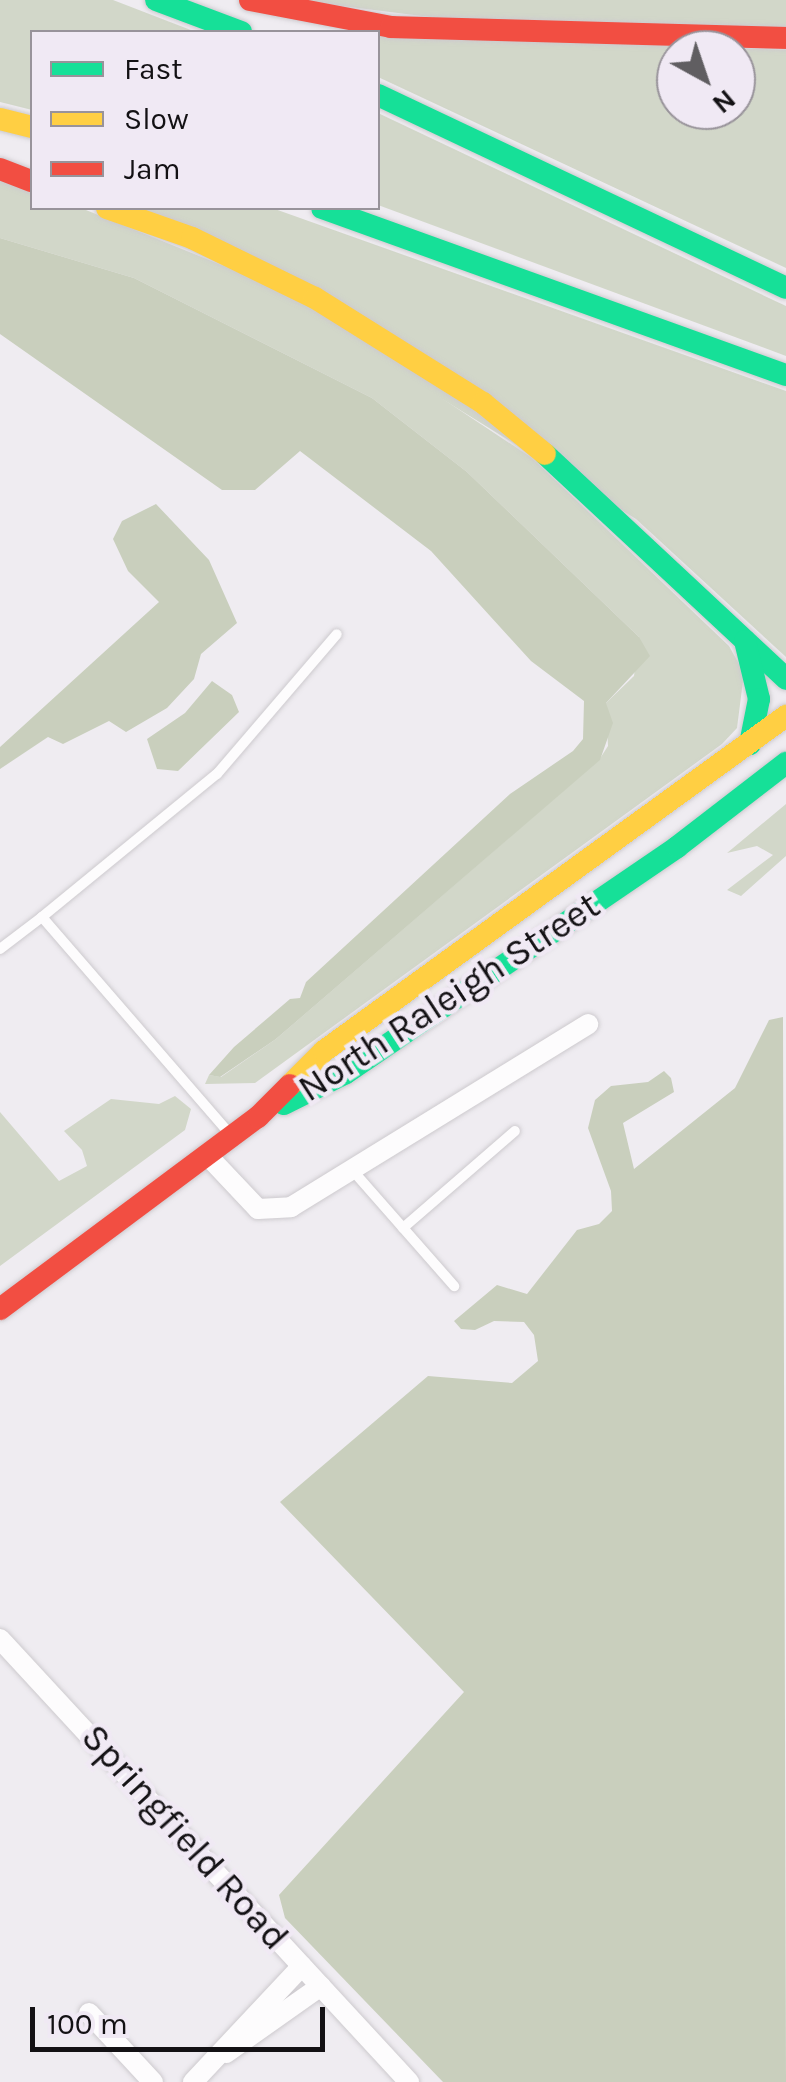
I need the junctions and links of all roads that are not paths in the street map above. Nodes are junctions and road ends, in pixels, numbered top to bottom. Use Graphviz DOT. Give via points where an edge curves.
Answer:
graph roads {
  1 [pos="156,0"];
  2 [pos="250,0"];
  3 [pos="237,30"];
  4 [pos="786,38"];
  5 [pos="380,96"];
  6 [pos="0,119"];
  7 [pos="30,126"];
  8 [pos="0,169"];
  9 [pos="30,180"];
  10 [pos="113,210"];
  11 [pos="328,210"];
  12 [pos="786,288"];
  13 [pos="786,375"];
  14 [pos="337,634"];
  15 [pos="744,639"];
  16 [pos="786,679"];
  17 [pos="786,716"];
  18 [pos="750,744"];
  19 [pos="786,764"];
  20 [pos="42,916"];
  21 [pos="0,949"];
  22 [pos="588,1024"];
  23 [pos="258,1117"];
  24 [pos="515,1131"];
  25 [pos="232,1137"];
  26 [pos="207,1155"];
  27 [pos="354,1172"];
  28 [pos="403,1228"];
  29 [pos="454,1286"];
  30 [pos="0,1308"];
  31 [pos="0,1639"];
  32 [pos="302,1966"];
  33 [pos="322,1986"];
  34 [pos="89,2013"];
  35 [pos="226,2053"];
  36 [pos="152,2082"];
  37 [pos="193,2082"];
  38 [pos="409,2082"];
  1 -- 3 [label="main road"];
  2 -- 4 [label="main road" via="391,27"];
  5 -- 12 [label="main road"];
  6 -- 7 [label="main road"];
  8 -- 9 [label="main road"];
  10 -- 15 [label="main road" via="256,268 426,364 553,460"];
  11 -- 13 [label="main road"];
  14 -- 20 [label="lane" via="217,774"];
  15 -- 16 [label="main road"];
  15 -- 18 [label="main road" via="759,699"];
  17 -- 18 [label="main road, North Raleigh Street"];
  18 -- 23 [label="main road, North Raleigh Street" via="324,1050"];
  19 -- 23 [label="main road, North Raleigh Street" via="677,847 346,1073"];
  20 -- 21 [label="lane"];
  20 -- 25 [label="lane"];
  22 -- 27 [label="street"];
  23 -- 25 [label="main road"];
  24 -- 28 [label="lane"];
  25 -- 26 [label="main road"];
  26 -- 27 [label="street" via="258,1209 291,1207"];
  26 -- 30 [label="main road"];
  27 -- 28 [label="lane"];
  28 -- 29 [label="lane"];
  31 -- 32 [label="street, Springfield Road"];
  32 -- 33 [label="street, Springfield Road"];
  32 -- 35 [label="street" via="234,2034"];
  33 -- 35 [label="street"];
  33 -- 38 [label="street, Springfield Road"];
  34 -- 36 [label="street"];
  35 -- 37 [label="street"];
}
